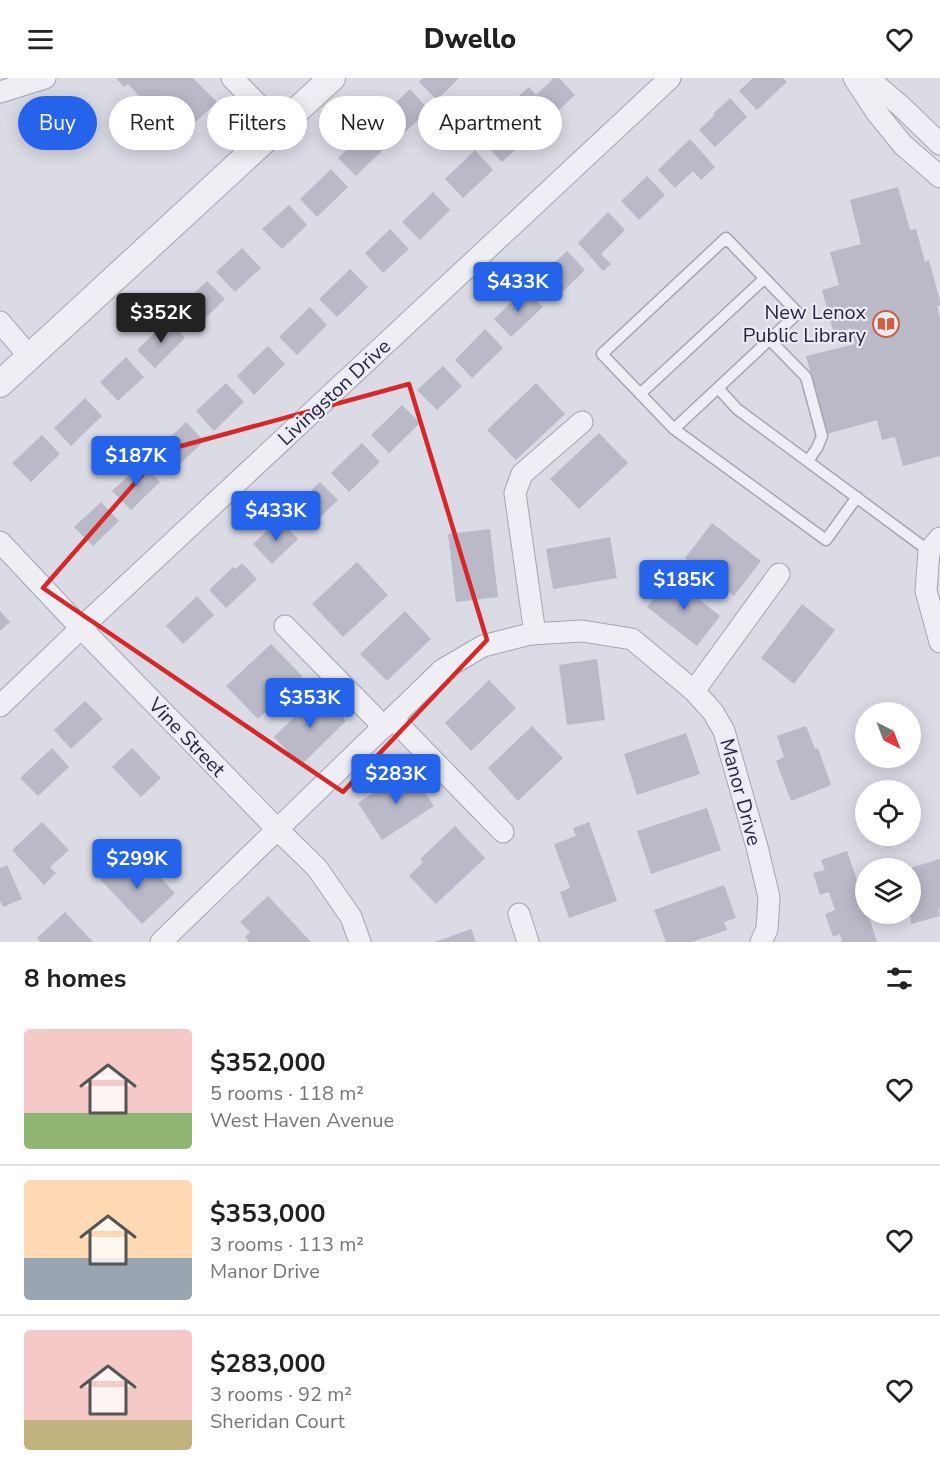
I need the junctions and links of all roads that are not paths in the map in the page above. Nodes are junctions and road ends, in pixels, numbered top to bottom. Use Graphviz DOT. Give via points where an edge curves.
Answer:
graph roads {
  1 [pos="45,78"];
  2 [pos="232,78"];
  3 [pos="332,78"];
  4 [pos="670,78"];
  5 [pos="854,78"];
  6 [pos="868,78"];
  7 [pos="0,92"];
  8 [pos="250,96"];
  9 [pos="307,102"];
  10 [pos="940,144"];
  11 [pos="255,150"];
  12 [pos="940,177"];
  13 [pos="764,279"];
  14 [pos="0,322"];
  15 [pos="769,339"];
  16 [pos="30,356"];
  17 [pos="0,384"];
  18 [pos="718,388"];
  19 [pos="640,394"];
  20 [pos="582,422"];
  21 [pos="674,429"];
  22 [pos="808,461"];
  23 [pos="857,497"];
  24 [pos="0,542"];
  25 [pos="935,544"];
  26 [pos="780,574"];
  27 [pos="285,626"];
  28 [pos="81,628"];
  29 [pos="535,634"];
  30 [pos="940,642"];
  31 [pos="693,691"];
  32 [pos="0,706"];
  33 [pos="388,723"];
  34 [pos="277,829"];
  35 [pos="503,832"];
  36 [pos="519,914"];
  37 [pos="161,942"];
  38 [pos="360,942"];
  39 [pos="528,942"];
  40 [pos="761,942"];
  1 -- 7 [label="street"];
  2 -- 8 [label="street"];
  3 -- 9 [label="street"];
  4 -- 28 [label="street, Livingston Drive"];
  5 -- 12 [label="street" via="903,145"];
  6 -- 10 [label="street"];
  11 -- 16 [label="street"];
  13 -- 15 [label="lane" via="798,313"];
  13 -- 19 [label="lane"];
  13 -- 19 [label="lane" via="726,238 602,354"];
  14 -- 16 [label="street"];
  15 -- 18 [label="lane"];
  15 -- 22 [label="lane" via="806,377 822,436"];
  16 -- 17 [label="street"];
  18 -- 21 [label="lane"];
  18 -- 22 [label="lane" via="737,409"];
  19 -- 21 [label="lane"];
  20 -- 29 [label="street" via="522,474 515,493"];
  21 -- 23 [label="lane" via="826,540"];
  22 -- 23 [label="lane"];
  23 -- 25 [label="lane"];
  24 -- 28 [label="street, Vine Street"];
  25 -- 30 [label="street" via="926,591"];
  26 -- 31 [label="street"];
  27 -- 33 [label="street"];
  28 -- 32 [label="street, Livingston Drive"];
  28 -- 34 [label="street, Vine Street"];
  29 -- 31 [label="street, Manor Drive" via="582,631 632,639"];
  29 -- 33 [label="street, Manor Drive" via="483,646 442,670"];
  31 -- 40 [label="street, Manor Drive" via="724,731 757,847 769,897 767,929"];
  33 -- 34 [label="street, Manor Drive"];
  33 -- 35 [label="street"];
  34 -- 37 [label="street, Manor Drive"];
  34 -- 38 [label="street, Vine Street" via="317,868 351,917"];
  36 -- 39 [label="street"];
}
